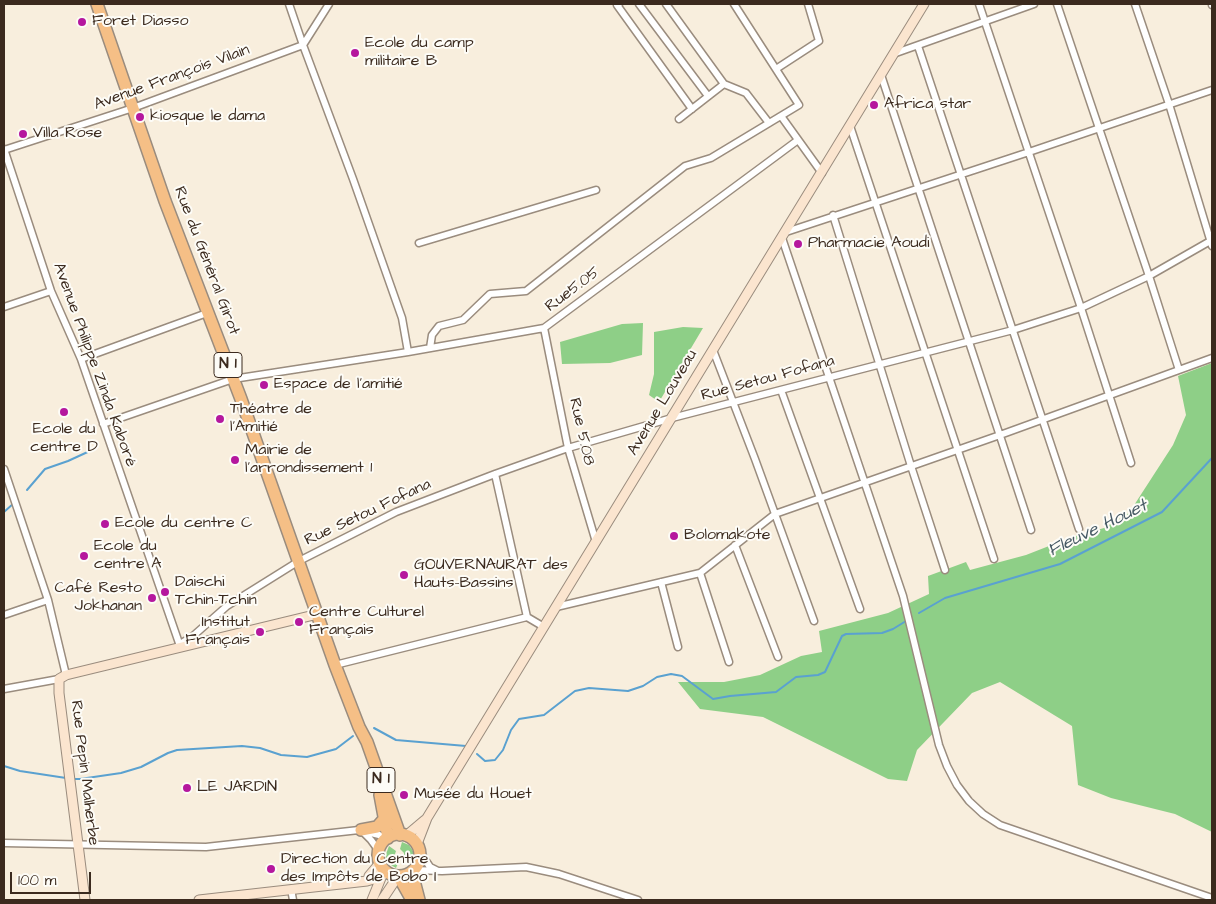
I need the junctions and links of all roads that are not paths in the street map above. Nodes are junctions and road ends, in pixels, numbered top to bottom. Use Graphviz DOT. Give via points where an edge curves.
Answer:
graph roads {
  1 [pos="97,4"];
  2 [pos="289,4"];
  3 [pos="329,4"];
  4 [pos="619,4"];
  5 [pos="639,4"];
  6 [pos="666,4"];
  7 [pos="734,4"];
  8 [pos="808,4"];
  9 [pos="924,4"];
  10 [pos="979,4"];
  11 [pos="1034,4"];
  12 [pos="1056,4"];
  13 [pos="1135,4"];
  14 [pos="985,22"];
  15 [pos="303,45"];
  16 [pos="918,46"];
  17 [pos="893,54"];
  18 [pos="776,69"];
  19 [pos="881,74"];
  20 [pos="724,84"];
  21 [pos="1212,90"];
  22 [pos="708,96"];
  23 [pos="1169,104"];
  24 [pos="133,108"];
  25 [pos="692,109"];
  26 [pos="781,116"];
  27 [pos="680,119"];
  28 [pos="769,123"];
  29 [pos="850,126"];
  30 [pos="1099,128"];
  31 [pos="798,140"];
  32 [pos="4,150"];
  33 [pos="1029,152"];
  34 [pos="822,173"];
  35 [pos="960,174"];
  36 [pos="918,188"];
  37 [pos="596,190"];
  38 [pos="876,202"];
  39 [pos="833,215"];
  40 [pos="784,235"];
  41 [pos="1212,242"];
  42 [pos="419,243"];
  43 [pos="1150,276"];
  44 [pos="51,291"];
  45 [pos="4,307"];
  46 [pos="1082,308"];
  47 [pos="207,312"];
  48 [pos="544,328"];
  49 [pos="1013,330"];
  50 [pos="969,341"];
  51 [pos="430,348"];
  52 [pos="713,350"];
  53 [pos="408,352"];
  54 [pos="926,352"];
  55 [pos="1212,358"];
  56 [pos="81,359"];
  57 [pos="880,364"];
  58 [pos="1179,370"];
  59 [pos="829,377"];
  60 [pos="233,379"];
  61 [pos="781,390"];
  62 [pos="1110,395"];
  63 [pos="733,403"];
  64 [pos="672,418"];
  65 [pos="1042,420"];
  66 [pos="103,424"];
  67 [pos="1000,435"];
  68 [pos="568,448"];
  69 [pos="958,450"];
  70 [pos="1131,463"];
  71 [pos="911,466"];
  72 [pos="4,469"];
  73 [pos="494,474"];
  74 [pos="864,483"];
  75 [pos="820,498"];
  76 [pos="775,514"];
  77 [pos="1079,529"];
  78 [pos="1031,530"];
  79 [pos="596,542"];
  80 [pos="735,545"];
  81 [pos="994,559"];
  82 [pos="299,560"];
  83 [pos="946,570"];
  84 [pos="700,573"];
  85 [pos="661,582"];
  86 [pos="48,600"];
  87 [pos="556,607"];
  88 [pos="860,609"];
  89 [pos="318,614"];
  90 [pos="4,616"];
  91 [pos="526,617"];
  92 [pos="814,621"];
  93 [pos="544,627"];
  94 [pos="180,646"];
  95 [pos="678,647"];
  96 [pos="778,657"];
  97 [pos="729,662"];
  98 [pos="335,665"];
  99 [pos="62,677"];
  100 [pos="4,689"];
  101 [pos="359,727"];
  102 [pos="427,818"];
  103 [pos="384,820"];
  104 [pos="360,830"];
  105 [pos="403,835"];
  106 [pos="388,838"];
  107 [pos="4,843"];
  108 [pos="78,843"];
  109 [pos="418,848"];
  110 [pos="381,866"];
  111 [pos="413,871"];
  112 [pos="442,871"];
  113 [pos="399,878"];
  114 [pos="362,881"];
  115 [pos="291,889"];
  116 [pos="1212,898"];
  117 [pos="85,900"];
  118 [pos="199,900"];
  119 [pos="293,900"];
  120 [pos="372,900"];
  121 [pos="382,900"];
  122 [pos="412,900"];
  123 [pos="419,900"];
  124 [pos="638,900"];
  1 -- 24 [label="highway, Rue du Général Girot / N 1"];
  2 -- 15 [label="street"];
  3 -- 15 [label="street"];
  4 -- 25 [label="street" via="617,6"];
  5 -- 22 [label="street"];
  6 -- 20 [label="street"];
  7 -- 18 [label="street"];
  8 -- 18 [label="street" via="820,41"];
  9 -- 17 [label="main road, Avenue Louveau"];
  10 -- 14 [label="street"];
  11 -- 14 [label="street"];
  12 -- 30 [label="street"];
  13 -- 23 [label="street"];
  14 -- 16 [label="street"];
  14 -- 33 [label="street"];
  15 -- 24 [label="street, Avenue François Vilain"];
  15 -- 53 [label="street" via="402,318"];
  16 -- 17 [label="street"];
  16 -- 35 [label="street"];
  17 -- 19 [label="main road, Avenue Louveau"];
  18 -- 26 [label="street" via="799,105"];
  19 -- 29 [label="main road, Avenue Louveau"];
  19 -- 36 [label="street"];
  20 -- 22 [label="street"];
  20 -- 28 [label="street" via="746,93"];
  21 -- 23 [label="street"];
  22 -- 25 [label="street"];
  23 -- 30 [label="street"];
  23 -- 41 [label="street"];
  24 -- 32 [label="street, Avenue François Vilain"];
  24 -- 47 [label="highway, Rue du Général Girot / N 1"];
  25 -- 27 [label="street"];
  26 -- 28 [label="street"];
  26 -- 31 [label="street"];
  28 -- 51 [label="street" via="710,158 685,166 526,291 490,294 463,320 439,326 432,335"];
  29 -- 34 [label="main road, Avenue Louveau"];
  29 -- 38 [label="street"];
  30 -- 33 [label="street"];
  30 -- 43 [label="street"];
  31 -- 34 [label="street"];
  31 -- 48 [label="street, Rue5.05"];
  32 -- 44 [label="street, Avenue Philippe Zinda Kaboré"];
  33 -- 35 [label="street"];
  33 -- 46 [label="street"];
  34 -- 40 [label="main road, Avenue Louveau"];
  35 -- 36 [label="street"];
  35 -- 49 [label="street"];
  36 -- 38 [label="street"];
  36 -- 50 [label="street"];
  37 -- 42 [label="street"];
  38 -- 39 [label="street"];
  38 -- 54 [label="street"];
  39 -- 40 [label="street"];
  39 -- 57 [label="street"];
  40 -- 52 [label="main road, Avenue Louveau"];
  40 -- 59 [label="street"];
  41 -- 43 [label="street, Rue Setou Fofana"];
  43 -- 46 [label="street, Rue Setou Fofana"];
  43 -- 58 [label="street"];
  44 -- 45 [label="street"];
  44 -- 56 [label="street, Avenue Philippe Zinda Kaboré"];
  46 -- 49 [label="street, Rue Setou Fofana"];
  46 -- 62 [label="street"];
  47 -- 56 [label="street"];
  47 -- 60 [label="highway, Rue du Général Girot / N 1"];
  48 -- 51 [label="street, Rue5.05"];
  48 -- 68 [label="street, Rue 5.08"];
  49 -- 50 [label="street, Rue Setou Fofana"];
  49 -- 65 [label="street"];
  50 -- 54 [label="street, Rue Setou Fofana"];
  50 -- 67 [label="street"];
  51 -- 53 [label="street, Rue5.05"];
  52 -- 63 [label="street"];
  52 -- 64 [label="main road, Avenue Louveau"];
  53 -- 60 [label="street, Rue5.05"];
  54 -- 57 [label="street, Rue Setou Fofana"];
  54 -- 69 [label="street"];
  55 -- 58 [label="street"];
  56 -- 66 [label="street, Avenue Philippe Zinda Kaboré"];
  57 -- 59 [label="street, Rue Setou Fofana"];
  57 -- 71 [label="street"];
  58 -- 62 [label="street"];
  59 -- 61 [label="street, Rue Setou Fofana"];
  59 -- 74 [label="street"];
  60 -- 66 [label="street, Rue5.05"];
  60 -- 82 [label="highway, Rue du Général Girot / N 1"];
  61 -- 63 [label="street, Rue Setou Fofana"];
  61 -- 75 [label="street"];
  62 -- 65 [label="street"];
  62 -- 70 [label="street"];
  63 -- 64 [label="street, Rue Setou Fofana"];
  63 -- 76 [label="street"];
  64 -- 68 [label="street, Rue Setou Fofana"];
  64 -- 79 [label="main road, Avenue Louveau"];
  65 -- 67 [label="street"];
  65 -- 77 [label="street"];
  66 -- 94 [label="street, Avenue Philippe Zinda Kaboré"];
  67 -- 69 [label="street"];
  67 -- 78 [label="street"];
  68 -- 73 [label="street, Rue Setou Fofana"];
  68 -- 79 [label="street, Rue 5.08"];
  69 -- 71 [label="street"];
  69 -- 81 [label="street"];
  71 -- 74 [label="street"];
  71 -- 83 [label="street"];
  72 -- 86 [label="street"];
  73 -- 82 [label="street, Rue Setou Fofana" via="396,512"];
  73 -- 91 [label="street"];
  74 -- 75 [label="street"];
  74 -- 116 [label="street" via="903,596 939,745 946,766 969,801 1000,825"];
  75 -- 76 [label="street"];
  75 -- 88 [label="street"];
  76 -- 80 [label="street"];
  76 -- 92 [label="street"];
  79 -- 87 [label="main road, Avenue Louveau"];
  80 -- 84 [label="street"];
  80 -- 96 [label="street"];
  82 -- 89 [label="highway, Rue du Général Girot / N 1"];
  82 -- 94 [label="street, Rue Setou Fofana" via="227,606"];
  84 -- 85 [label="street"];
  84 -- 97 [label="street"];
  85 -- 87 [label="street"];
  85 -- 95 [label="street"];
  86 -- 90 [label="street"];
  86 -- 99 [label="street"];
  87 -- 93 [label="main road, Avenue Louveau"];
  89 -- 94 [label="main road"];
  89 -- 98 [label="highway, Rue du Général Girot / N 1"];
  91 -- 93 [label="street"];
  91 -- 98 [label="street"];
  93 -- 102 [label="main road, Avenue Louveau"];
  94 -- 99 [label="main road"];
  98 -- 101 [label="highway, Rue du Général Girot / N 1"];
  99 -- 100 [label="street"];
  99 -- 108 [label="main road, Rue Pepin Malherbe" via="59,693"];
  101 -- 103 [label="highway, N 1" via="381,797"];
  101 -- 105 [label="highway, N 1"];
  102 -- 105 [label="main road, Avenue Louveau" via="419,827"];
  102 -- 109 [label="main road, Avenue Louveau"];
  103 -- 104 [label="highway" via="377,827"];
  103 -- 106 [label="highway, N 1"];
  104 -- 106 [label="street"];
  104 -- 108 [label="street" via="206,847"];
  104 -- 110 [label="street" via="371,840"];
  105 -- 106 [label="highway"];
  105 -- 109 [label="highway"];
  106 -- 110 [label="highway" via="382,844"];
  107 -- 108 [label="street"];
  108 -- 117 [label="main road, Rue Pepin Malherbe"];
  109 -- 111 [label="highway" via="420,860"];
  109 -- 112 [label="street" via="430,867"];
  110 -- 113 [label="highway"];
  110 -- 114 [label="main road"];
  110 -- 114 [label="main road" via="367,881"];
  110 -- 120 [label="main road"];
  111 -- 112 [label="street"];
  111 -- 113 [label="highway"];
  111 -- 123 [label="highway"];
  112 -- 124 [label="street" via="526,867 559,874"];
  113 -- 121 [label="main road"];
  113 -- 122 [label="highway"];
  114 -- 115 [label="main road"];
  115 -- 118 [label="main road"];
  115 -- 119 [label="street"];
}
